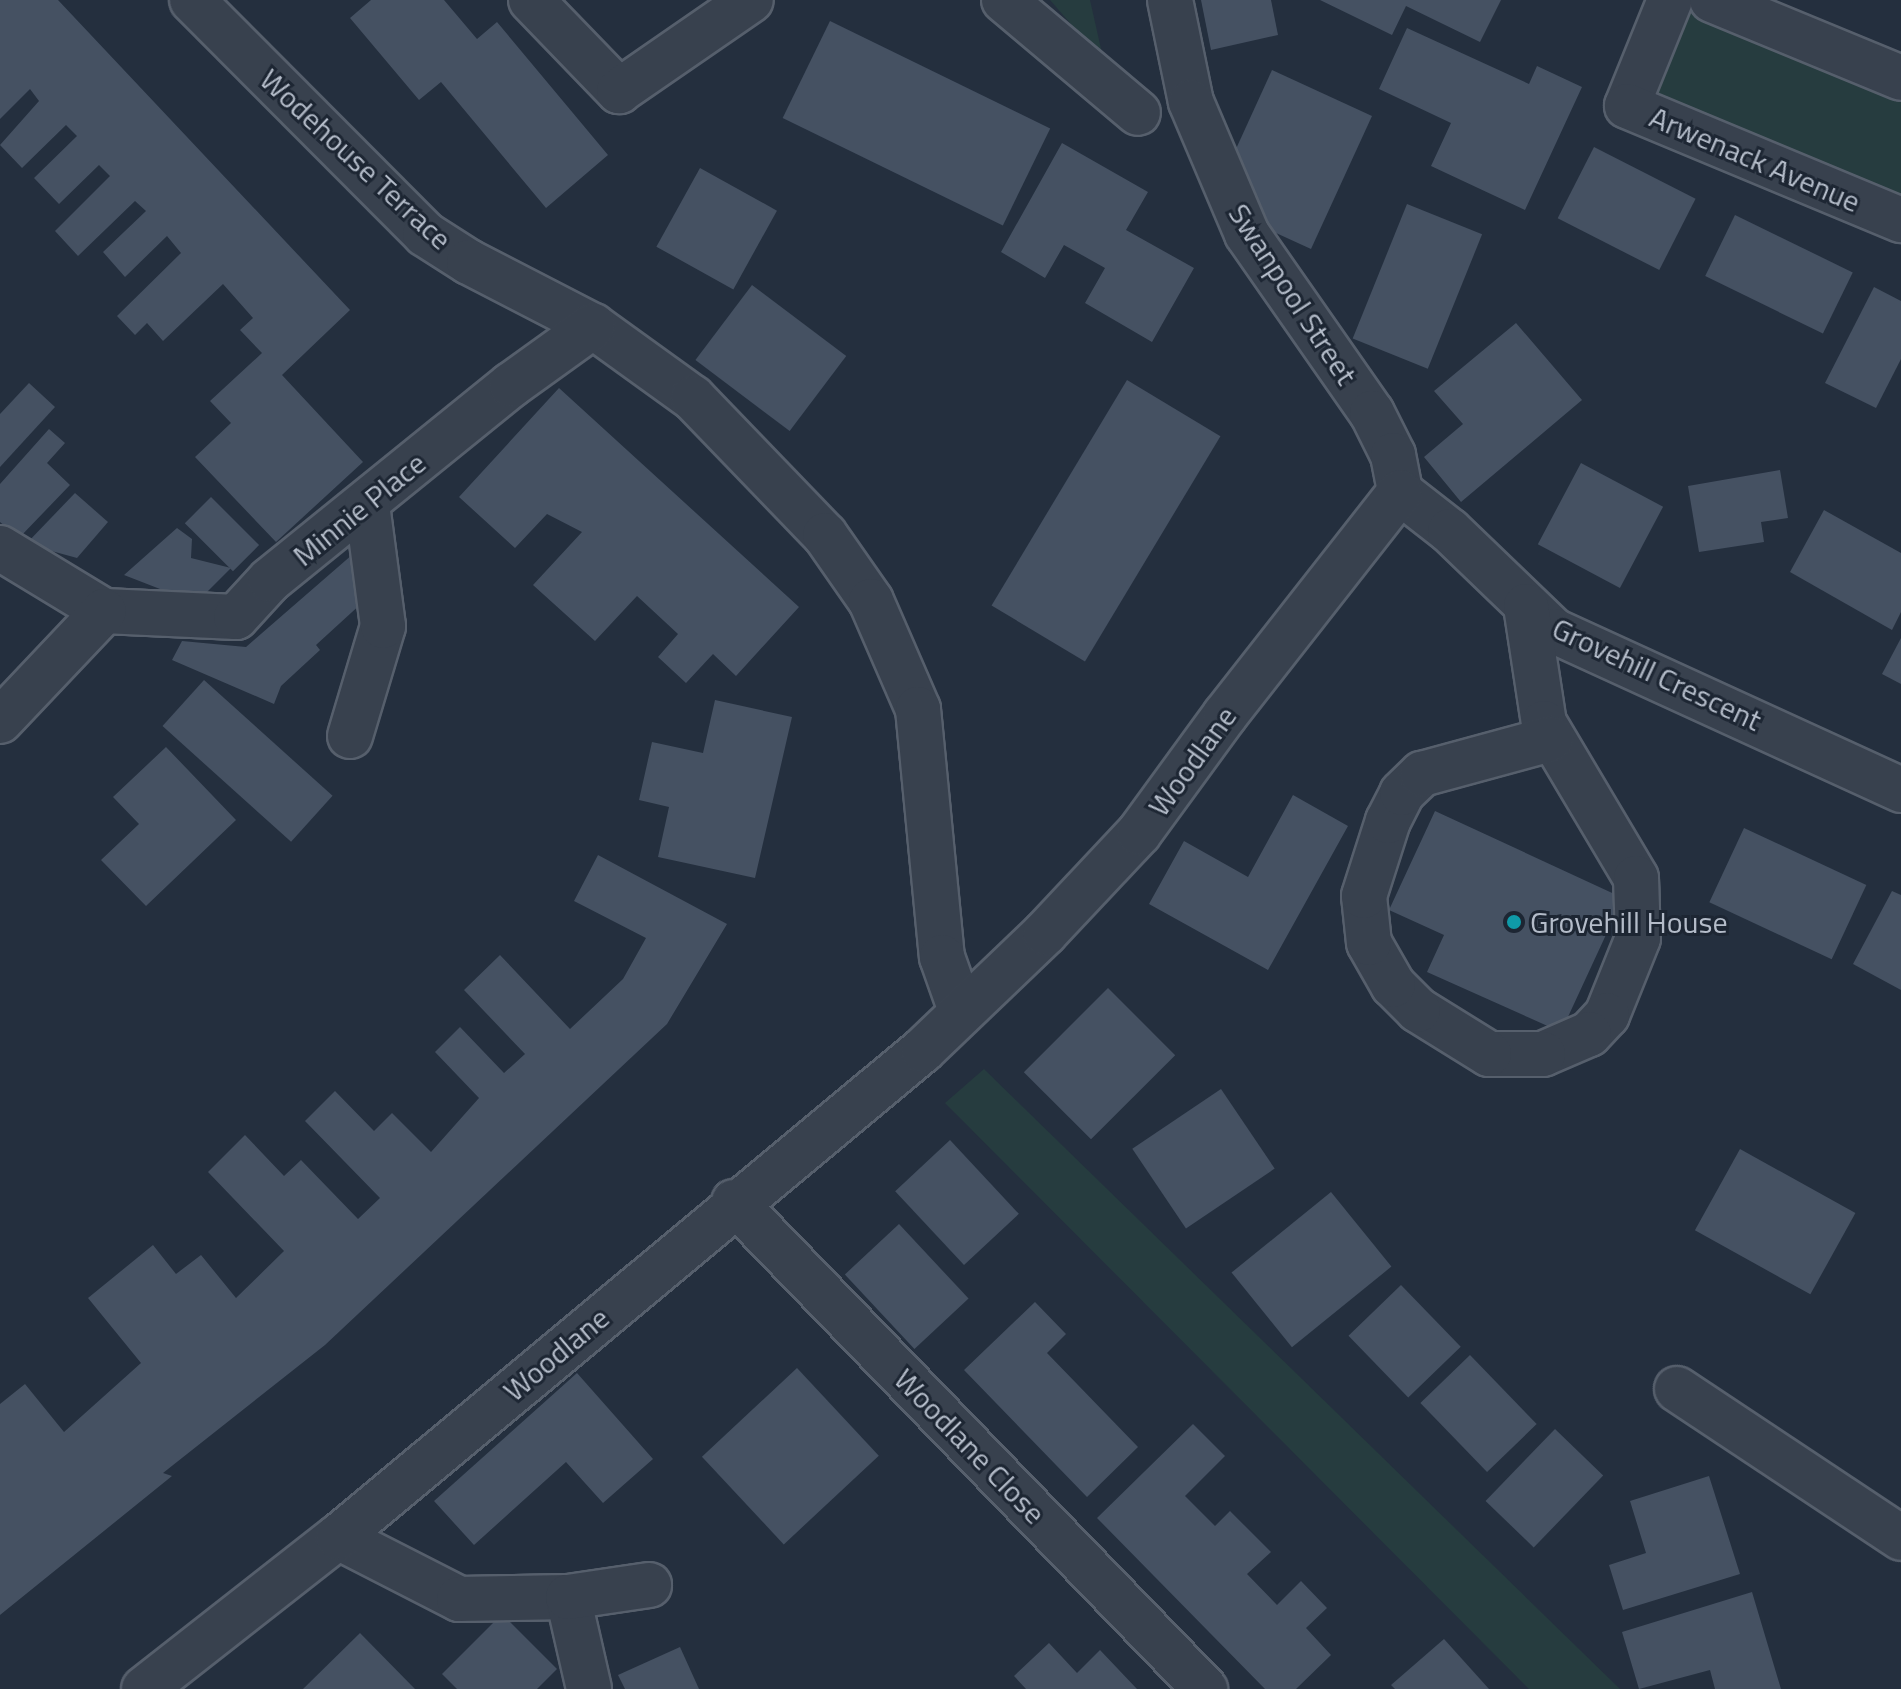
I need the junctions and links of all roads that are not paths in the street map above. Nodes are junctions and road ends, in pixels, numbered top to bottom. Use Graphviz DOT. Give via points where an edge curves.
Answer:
graph roads {
  1 [pos="192,0"];
  2 [pos="531,0"];
  3 [pos="751,0"];
  4 [pos="1004,0"];
  5 [pos="1170,0"];
  6 [pos="1670,0"];
  7 [pos="1712,0"];
  8 [pos="1901,78"];
  9 [pos="1138,113"];
  10 [pos="1901,220"];
  11 [pos="593,326"];
  12 [pos="1400,492"];
  13 [pos="367,505"];
  14 [pos="0,548"];
  15 [pos="1526,606"];
  16 [pos="104,611"];
  17 [pos="0,721"];
  18 [pos="350,736"];
  19 [pos="1551,739"];
  20 [pos="1901,790"];
  21 [pos="961,1011"];
  22 [pos="734,1202"];
  23 [pos="1677,1389"];
  24 [pos="338,1537"];
  25 [pos="1901,1538"];
  26 [pos="649,1585"];
  27 [pos="568,1597"];
  28 [pos="144,1689"];
  29 [pos="589,1689"];
  30 [pos="1205,1689"];
  1 -- 11 [label="street, Wodehouse Terrace" via="425,234"];
  2 -- 3 [label="street" via="619,91"];
  4 -- 9 [label="street"];
  5 -- 12 [label="street, Swanpool Street" via="1191,102 1241,221 1372,413 1393,455"];
  6 -- 10 [label="street, Arwenack Avenue" via="1627,106"];
  7 -- 8 [label="street"];
  11 -- 13 [label="street, Minnie Place" via="511,385"];
  11 -- 21 [label="street, Wodehouse Terrace" via="693,398 825,535 871,601 918,709 942,957"];
  12 -- 15 [label="street, Grovehill Crescent" via="1450,531"];
  12 -- 21 [label="street, Woodlane" via="1139,833 1045,933"];
  13 -- 16 [label="street, Minnie Place" via="270,580 236,617"];
  13 -- 18 [label="street" via="383,626"];
  14 -- 16 [label="street"];
  15 -- 19 [label="street" via="1538,694"];
  15 -- 20 [label="street, Grovehill Crescent" via="1554,631"];
  16 -- 17 [label="street"];
  19 -- 19 [label="street" via="1636,878 1638,938 1607,1015 1589,1034 1543,1054 1489,1054 1418,1010 1393,985 1369,943 1364,896 1388,821 1402,793 1422,774"];
  21 -- 22 [label="street, Woodlane" via="923,1050"];
  22 -- 24 [label="street, Woodlane"];
  22 -- 30 [label="street, Woodlane Close"];
  23 -- 25 [label="street"];
  24 -- 27 [label="street" via="459,1599"];
  24 -- 28 [label="street, Woodlane"];
  26 -- 27 [label="street"];
  27 -- 29 [label="street"];
}
